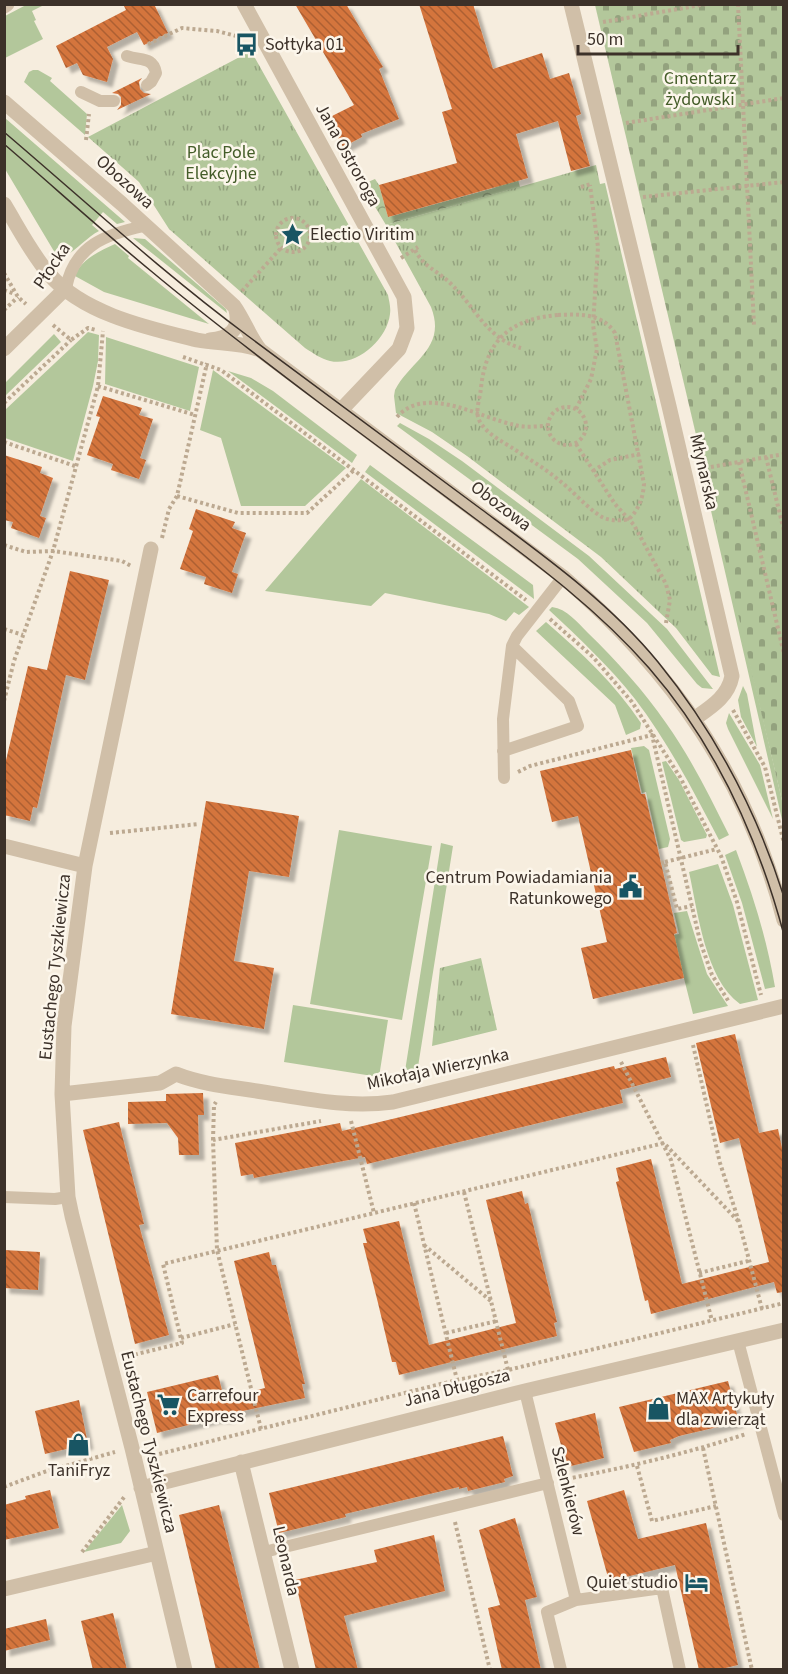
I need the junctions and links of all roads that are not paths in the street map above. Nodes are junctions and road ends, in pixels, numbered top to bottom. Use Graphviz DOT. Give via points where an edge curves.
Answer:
graph roads {
  1 [pos="244,4"];
  2 [pos="571,4"];
  3 [pos="127,56"];
  4 [pos="147,85"];
  5 [pos="81,92"];
  6 [pos="114,101"];
  7 [pos="4,102"];
  8 [pos="4,204"];
  9 [pos="144,226"];
  10 [pos="66,288"];
  11 [pos="237,300"];
  12 [pos="201,340"];
  13 [pos="4,349"];
  14 [pos="260,350"];
  15 [pos="340,410"];
  16 [pos="156,548"];
  17 [pos="563,578"];
  18 [pos="512,646"];
  19 [pos="693,719"];
  20 [pos="503,751"];
  21 [pos="504,778"];
  22 [pos="4,846"];
  23 [pos="85,866"];
  24 [pos="783,920"];
  25 [pos="777,1008"];
  26 [pos="62,1094"];
  27 [pos="4,1197"];
  28 [pos="68,1197"];
  29 [pos="783,1330"];
  30 [pos="738,1341"];
  31 [pos="525,1391"];
  32 [pos="242,1462"];
  33 [pos="548,1483"];
  34 [pos="141,1488"];
  35 [pos="783,1515"];
  36 [pos="264,1552"];
  37 [pos="157,1553"];
  38 [pos="4,1589"];
  39 [pos="576,1600"];
  40 [pos="185,1670"];
  41 [pos="292,1670"];
  42 [pos="561,1670"];
  43 [pos="680,1670"];
  1 -- 15 [label="street, Jana Ostroroga" via="404,297 407,328 399,349"];
  2 -- 19 [label="street, Młynarska" via="732,676 724,696"];
  3 -- 4 [label="lane" via="152,63 156,73"];
  5 -- 6 [label="lane" via="100,101"];
  7 -- 9 [label="street, Obozowa"];
  8 -- 10 [label="street, Obozowa" via="50,275"];
  9 -- 10 [label="lane, Płocka" via="96,242 73,266"];
  9 -- 11 [label="street, Obozowa"];
  10 -- 12 [label="street, Obozowa" via="85,303 125,319"];
  10 -- 13 [label="street, Płocka"];
  11 -- 12 [label="street" via="238,320 233,331 227,336"];
  11 -- 14 [label="street, Obozowa" via="251,338"];
  12 -- 14 [label="street, Obozowa"];
  14 -- 15 [label="street, Obozowa"];
  15 -- 17 [label="street, Obozowa"];
  16 -- 23 [label="street, Eustachego Tyszkiewicza"];
  17 -- 18 [label="lane"];
  17 -- 19 [label="street, Obozowa" via="626,636"];
  18 -- 20 [label="lane"];
  18 -- 20 [label="lane" via="569,701 578,726"];
  19 -- 24 [label="street" via="722,764 752,823"];
  20 -- 21 [label="lane"];
  22 -- 23 [label="street"];
  23 -- 26 [label="street, Eustachego Tyszkiewicza" via="64,1026"];
  25 -- 26 [label="street, Mikołaja Wierzynka" via="393,1102 342,1104 200,1083 176,1074 160,1083"];
  26 -- 28 [label="street, Eustachego Tyszkiewicza"];
  27 -- 28 [label="lane"];
  28 -- 34 [label="street, Eustachego Tyszkiewicza"];
  29 -- 30 [label="street, Jana Długosza"];
  30 -- 31 [label="street, Jana Długosza"];
  30 -- 35 [label="lane"];
  31 -- 32 [label="street, Jana Długosza"];
  31 -- 33 [label="lane, Szlenkierów"];
  32 -- 34 [label="street, Jana Długosza"];
  32 -- 36 [label="street, Leonarda"];
  33 -- 36 [label="lane"];
  33 -- 39 [label="lane, Szlenkierów"];
  34 -- 37 [label="street, Eustachego Tyszkiewicza"];
  36 -- 41 [label="street, Leonarda"];
  37 -- 38 [label="street"];
  37 -- 40 [label="street, Eustachego Tyszkiewicza"];
  39 -- 42 [label="lane" via="547,1612"];
  39 -- 43 [label="lane" via="662,1588"];
}
